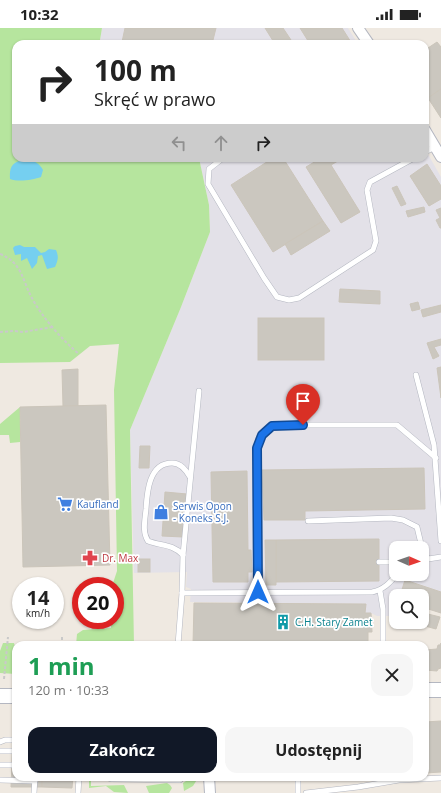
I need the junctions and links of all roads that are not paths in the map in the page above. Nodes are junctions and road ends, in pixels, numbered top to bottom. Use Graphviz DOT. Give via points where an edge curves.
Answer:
graph roads {
  1 [pos="358,28"];
  2 [pos="366,40"];
  3 [pos="429,137"];
  4 [pos="435,147"];
  5 [pos="429,150"];
  6 [pos="441,157"];
  7 [pos="218,162"];
  8 [pos="407,162"];
  9 [pos="416,375"];
  10 [pos="199,391"];
  11 [pos="436,458"];
  12 [pos="190,478"];
  13 [pos="308,520"];
  14 [pos="420,541"];
  15 [pos="441,541"];
  16 [pos="183,555"];
  17 [pos="441,557"];
  18 [pos="429,559"];
  19 [pos="379,562"];
  20 [pos="389,562"];
  21 [pos="391,581"];
  22 [pos="380,591"];
  23 [pos="258,592"];
  24 [pos="182,593"];
  25 [pos="178,641"];
  26 [pos="382,641"];
  27 [pos="429,690"];
  28 [pos="441,690"];
  29 [pos="0,696"];
  30 [pos="12,696"];
  31 [pos="12,740"];
  32 [pos="0,742"];
  33 [pos="0,751"];
  34 [pos="12,751"];
  35 [pos="0,764"];
  36 [pos="12,765"];
  37 [pos="441,778"];
  38 [pos="429,779"];
  39 [pos="0,780"];
  40 [pos="12,780"];
  41 [pos="35,781"];
  42 [pos="79,781"];
  43 [pos="209,781"];
  44 [pos="298,781"];
  45 [pos="393,781"];
  46 [pos="34,793"];
  47 [pos="78,793"];
  48 [pos="210,793"];
  49 [pos="298,793"];
  50 [pos="306,793"];
  1 -- 2 [label="street"];
  3 -- 4 [label="street"];
  4 -- 5 [label="lane"];
  4 -- 6 [label="street"];
  7 -- 8 [label="lane" via="209,169 208,184 277,297 289,300 299,298 373,250 376,241 366,190 370,182"];
  9 -- 11 [label="lane"];
  10 -- 12 [label="lane"];
  11 -- 15 [label="lane"];
  11 -- 23 [label="lane" via="397,425 272,426 262,435 257,448"];
  12 -- 16 [label="lane"];
  12 -- 16 [label="lane" via="185,468 176,463 166,463 158,468 148,486 144,528 148,541 178,549"];
  13 -- 14 [label="lane" via="403,520 416,527"];
  16 -- 24 [label="lane"];
  17 -- 18 [label="lane"];
  19 -- 20 [label="lane"];
  21 -- 22 [label="lane"];
  22 -- 23 [label="lane"];
  22 -- 26 [label="lane" via="383,609"];
  23 -- 24 [label="lane"];
  24 -- 25 [label="lane"];
  27 -- 28 [label="street"];
  29 -- 30 [label="street"];
  31 -- 32 [label="lane"];
  33 -- 34 [label="lane"];
  35 -- 36 [label="lane"];
  37 -- 38 [label="lane"];
  39 -- 40 [label="lane"];
  41 -- 46 [label="lane"];
  42 -- 47 [label="lane"];
  43 -- 48 [label="street"];
  44 -- 49 [label="lane"];
  45 -- 50 [label="lane"];
}
